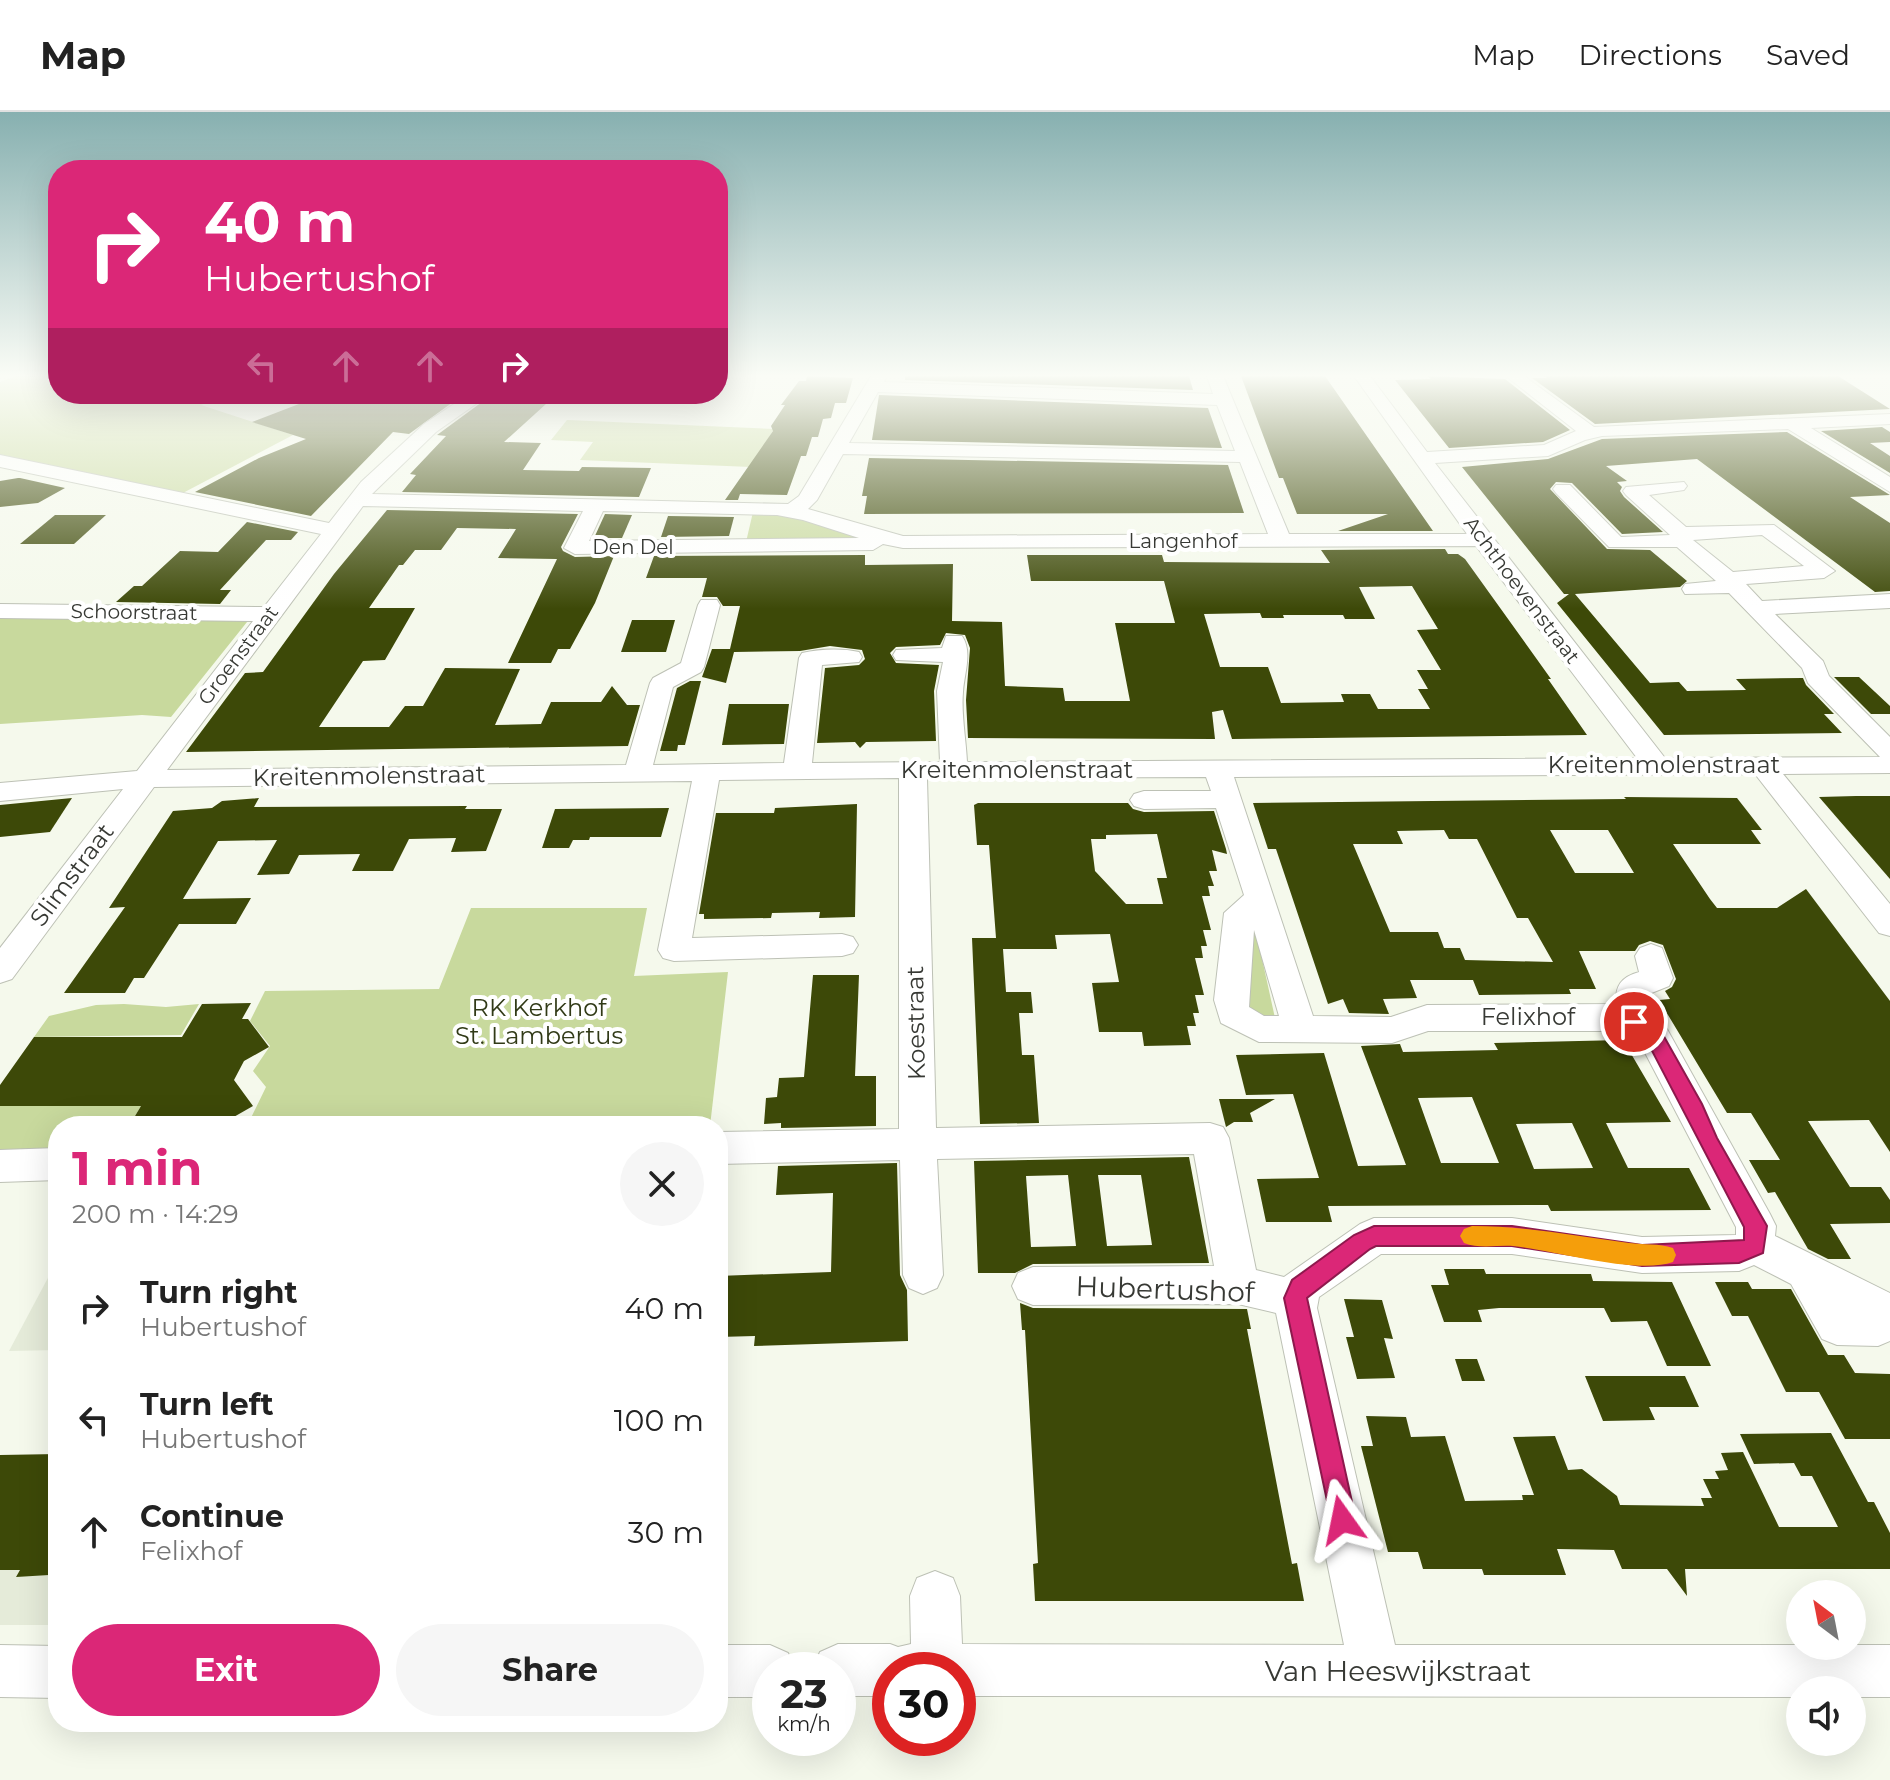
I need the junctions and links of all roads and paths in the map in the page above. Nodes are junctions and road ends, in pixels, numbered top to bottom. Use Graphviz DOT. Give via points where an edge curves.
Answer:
graph roads {
  1 [pos="402,454"];
  2 [pos="835,454"];
  3 [pos="1105,454"];
  4 [pos="1248,454"];
  5 [pos="1420,454"];
  6 [pos="1488,454"];
  7 [pos="1840,454"];
  8 [pos="1250,457"];
  9 [pos="1423,458"];
  10 [pos="0,461"];
  11 [pos="1624,470"];
  12 [pos="1677,486"];
  13 [pos="1890,486"];
  14 [pos="1648,488"];
  15 [pos="1563,489"];
  16 [pos="357,500"];
  17 [pos="596,505"];
  18 [pos="747,508"];
  19 [pos="793,510"];
  20 [pos="333,530"];
  21 [pos="1681,538"];
  22 [pos="883,539"];
  23 [pos="1281,540"];
  24 [pos="1482,540"];
  25 [pos="738,546"];
  26 [pos="1730,582"];
  27 [pos="1693,589"];
  28 [pos="1890,601"];
  29 [pos="709,605"];
  30 [pos="1756,608"];
  31 [pos="0,611"];
  32 [pos="269,614"];
  33 [pos="905,655"];
  34 [pos="850,657"];
  35 [pos="1888,763"];
  36 [pos="1656,765"];
  37 [pos="1762,765"];
  38 [pos="913,770"];
  39 [pos="954,770"];
  40 [pos="797,771"];
  41 [pos="707,772"];
  42 [pos="637,773"];
  43 [pos="143,779"];
  44 [pos="1222,784"];
  45 [pos="0,792"];
  46 [pos="1144,800"];
  47 [pos="1260,898"];
  48 [pos="1890,925"];
  49 [pos="842,945"];
  50 [pos="1651,956"];
  51 [pos="0,971"];
  52 [pos="1634,1022"];
  53 [pos="1300,1029"];
  54 [pos="918,1143"];
  55 [pos="728,1148"];
  56 [pos="48,1164"];
  57 [pos="0,1166"];
  58 [pos="1755,1246"];
  59 [pos="923,1275"];
  60 [pos="1238,1285"];
  61 [pos="1033,1286"];
  62 [pos="1295,1298"];
  63 [pos="1885,1311"];
  64 [pos="935,1596"];
  65 [pos="937,1652"];
  66 [pos="976,1670"];
  67 [pos="0,1671"];
  68 [pos="728,1671"];
  69 [pos="752,1671"];
  70 [pos="1375,1671"];
  71 [pos="1890,1671"];
  72 [pos="48,1672"];
  1 -- 16 [label="street, Groenstraat"];
  2 -- 19 [label="street" via="807,500"];
  3 -- 8 [label="street"];
  4 -- 8 [label="street"];
  5 -- 9 [label="street, Achthoevenstraat"];
  6 -- 9 [label="street"];
  7 -- 13 [label="street"];
  8 -- 23 [label="street"];
  9 -- 24 [label="street, Achthoevenstraat"];
  10 -- 20 [label="street"];
  11 -- 14 [label="street"];
  12 -- 14 [label="street"];
  14 -- 21 [label="street" via="1633,491"];
  15 -- 21 [label="street" via="1616,543"];
  16 -- 17 [label="street, Langenhof"];
  16 -- 20 [label="street, Groenstraat"];
  17 -- 18 [label="street, Langenhof"];
  17 -- 25 [label="street, Den Del" via="575,548"];
  18 -- 19 [label="street, Langenhof"];
  18 -- 25 [label="street"];
  19 -- 22 [label="street, Langenhof"];
  20 -- 32 [label="street, Groenstraat"];
  21 -- 26 [label="street"];
  21 -- 26 [label="street" via="1767,529 1824,571"];
  22 -- 23 [label="street, Langenhof"];
  22 -- 25 [label="street, Langenhof" via="869,546"];
  23 -- 24 [label="street, Langenhof"];
  24 -- 36 [label="street, Achthoevenstraat"];
  26 -- 27 [label="street"];
  26 -- 30 [label="street"];
  28 -- 30 [label="street"];
  29 -- 42 [label="street" via="692,667 662,683"];
  30 -- 35 [label="street" via="1814,666 1817,678"];
  31 -- 32 [label="street, Schoorstraat"];
  32 -- 43 [label="street, Groenstraat"];
  33 -- 39 [label="street" via="954,648"];
  34 -- 40 [label="street" via="811,658"];
  35 -- 37 [label="street, Kreitenmolenstraat"];
  36 -- 37 [label="street, Kreitenmolenstraat"];
  36 -- 44 [label="street, Kreitenmolenstraat"];
  37 -- 48 [label="street"];
  38 -- 39 [label="street, Kreitenmolenstraat"];
  38 -- 40 [label="street, Kreitenmolenstraat"];
  38 -- 54 [label="street, Koestraat"];
  39 -- 44 [label="street, Kreitenmolenstraat"];
  40 -- 41 [label="street, Kreitenmolenstraat"];
  41 -- 42 [label="street, Kreitenmolenstraat"];
  41 -- 49 [label="street" via="674,950"];
  42 -- 43 [label="street, Kreitenmolenstraat"];
  43 -- 45 [label="street"];
  43 -- 51 [label="street, Slimstraat"];
  44 -- 46 [label="street"];
  44 -- 47 [label="street"];
  47 -- 53 [label="street"];
  47 -- 53 [label="street, Felixhof" via="1240,913 1233,1014 1259,1029"];
  50 -- 52 [label="street" via="1657,978 1632,991"];
  52 -- 53 [label="street, Felixhof" via="1617,1017 1427,1018 1392,1030"];
  52 -- 58 [label="street" via="1655,1038 1756,1226"];
  54 -- 55 [label="street"];
  54 -- 59 [label="street, Koestraat"];
  54 -- 60 [label="street" via="1211,1143"];
  56 -- 57 [label="street"];
  58 -- 62 [label="street" via="1739,1253 1642,1255 1512,1236 1374,1236 1300,1287"];
  58 -- 63 [label="street" via="1805,1271 1837,1325 1878,1326"];
  60 -- 61 [label="street, Hubertushof"];
  60 -- 62 [label="street, Hubertushof"];
  62 -- 70 [label="street"];
  64 -- 65 [label="street"];
  66 -- 70 [label="street, Van Heeswijkstraat"];
  67 -- 72 [label="street"];
  68 -- 69 [label="street"];
  70 -- 71 [label="street, Van Heeswijkstraat"];
}
